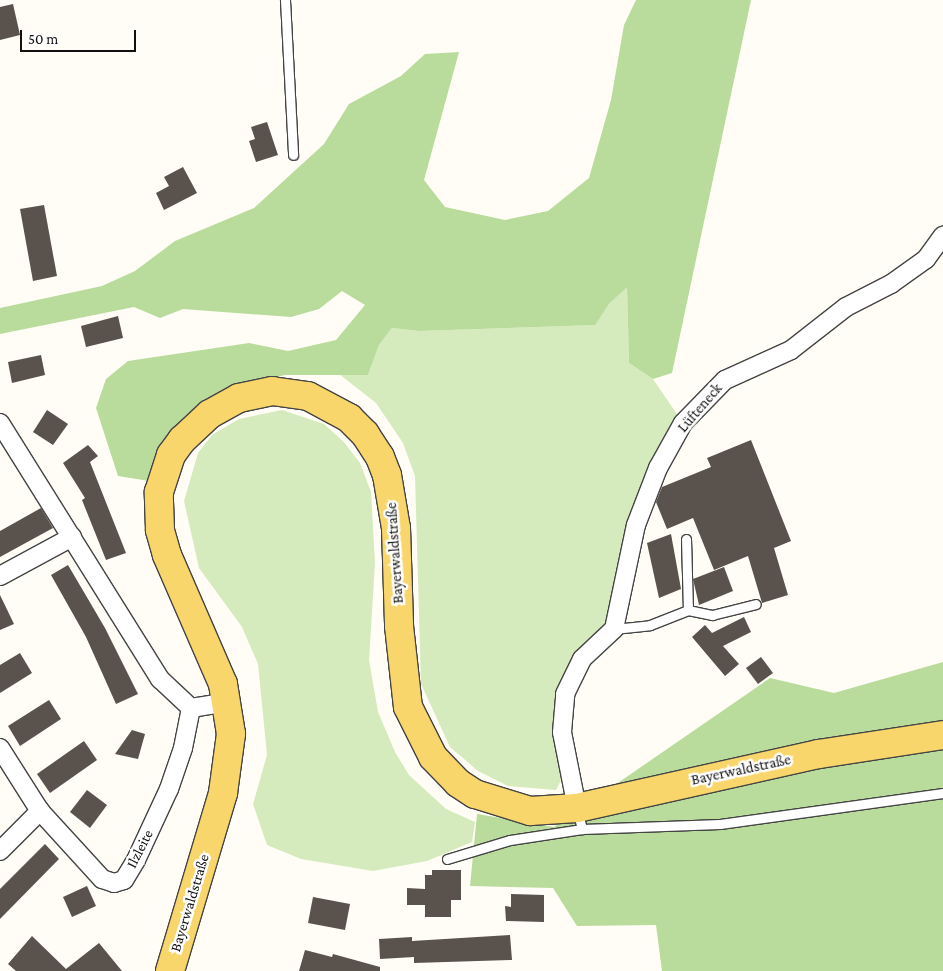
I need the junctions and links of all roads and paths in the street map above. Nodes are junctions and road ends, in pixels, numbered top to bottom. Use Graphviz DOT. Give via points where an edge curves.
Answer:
graph roads {
  1 [pos="285,0"];
  2 [pos="293,155"];
  3 [pos="943,236"];
  4 [pos="0,423"];
  5 [pos="72,537"];
  6 [pos="686,540"];
  7 [pos="0,576"];
  8 [pos="756,604"];
  9 [pos="688,610"];
  10 [pos="614,629"];
  11 [pos="228,702"];
  12 [pos="191,708"];
  13 [pos="943,735"];
  14 [pos="0,748"];
  15 [pos="943,793"];
  16 [pos="40,811"];
  17 [pos="580,818"];
  18 [pos="0,851"];
  19 [pos="447,859"];
  20 [pos="170,971"];
  1 -- 2 [label="lane"];
  3 -- 10 [label="street, Lüfteneck" via="926,259 891,284 846,307 791,350 725,380 683,423 658,468 636,525"];
  4 -- 5 [label="street"];
  5 -- 7 [label="street"];
  5 -- 12 [label="street" via="160,679"];
  6 -- 9 [label="lane"];
  8 -- 9 [label="lane" via="712,615"];
  9 -- 10 [label="lane" via="650,625"];
  10 -- 17 [label="street" via="582,659 565,694 562,732"];
  11 -- 12 [label="street"];
  11 -- 17 [label="main road, Bayerwaldstraße" via="215,663 167,555 160,530 159,492 171,455 194,427 210,414 254,393 293,392 331,406 349,418 380,456 387,475 396,528 405,692 415,726 433,757 458,783 491,801 530,811"];
  11 -- 20 [label="main road, Bayerwaldstraße" via="230,758 223,793"];
  12 -- 16 [label="street, Ilzleite" via="183,748 169,790 124,880 114,883 102,879"];
  13 -- 17 [label="main road, Bayerwaldstraße" via="819,754"];
  14 -- 16 [label="street, Ilzleite"];
  15 -- 17 [label="lane" via="720,824"];
  16 -- 18 [label="street"];
  17 -- 19 [label="lane"];
}
